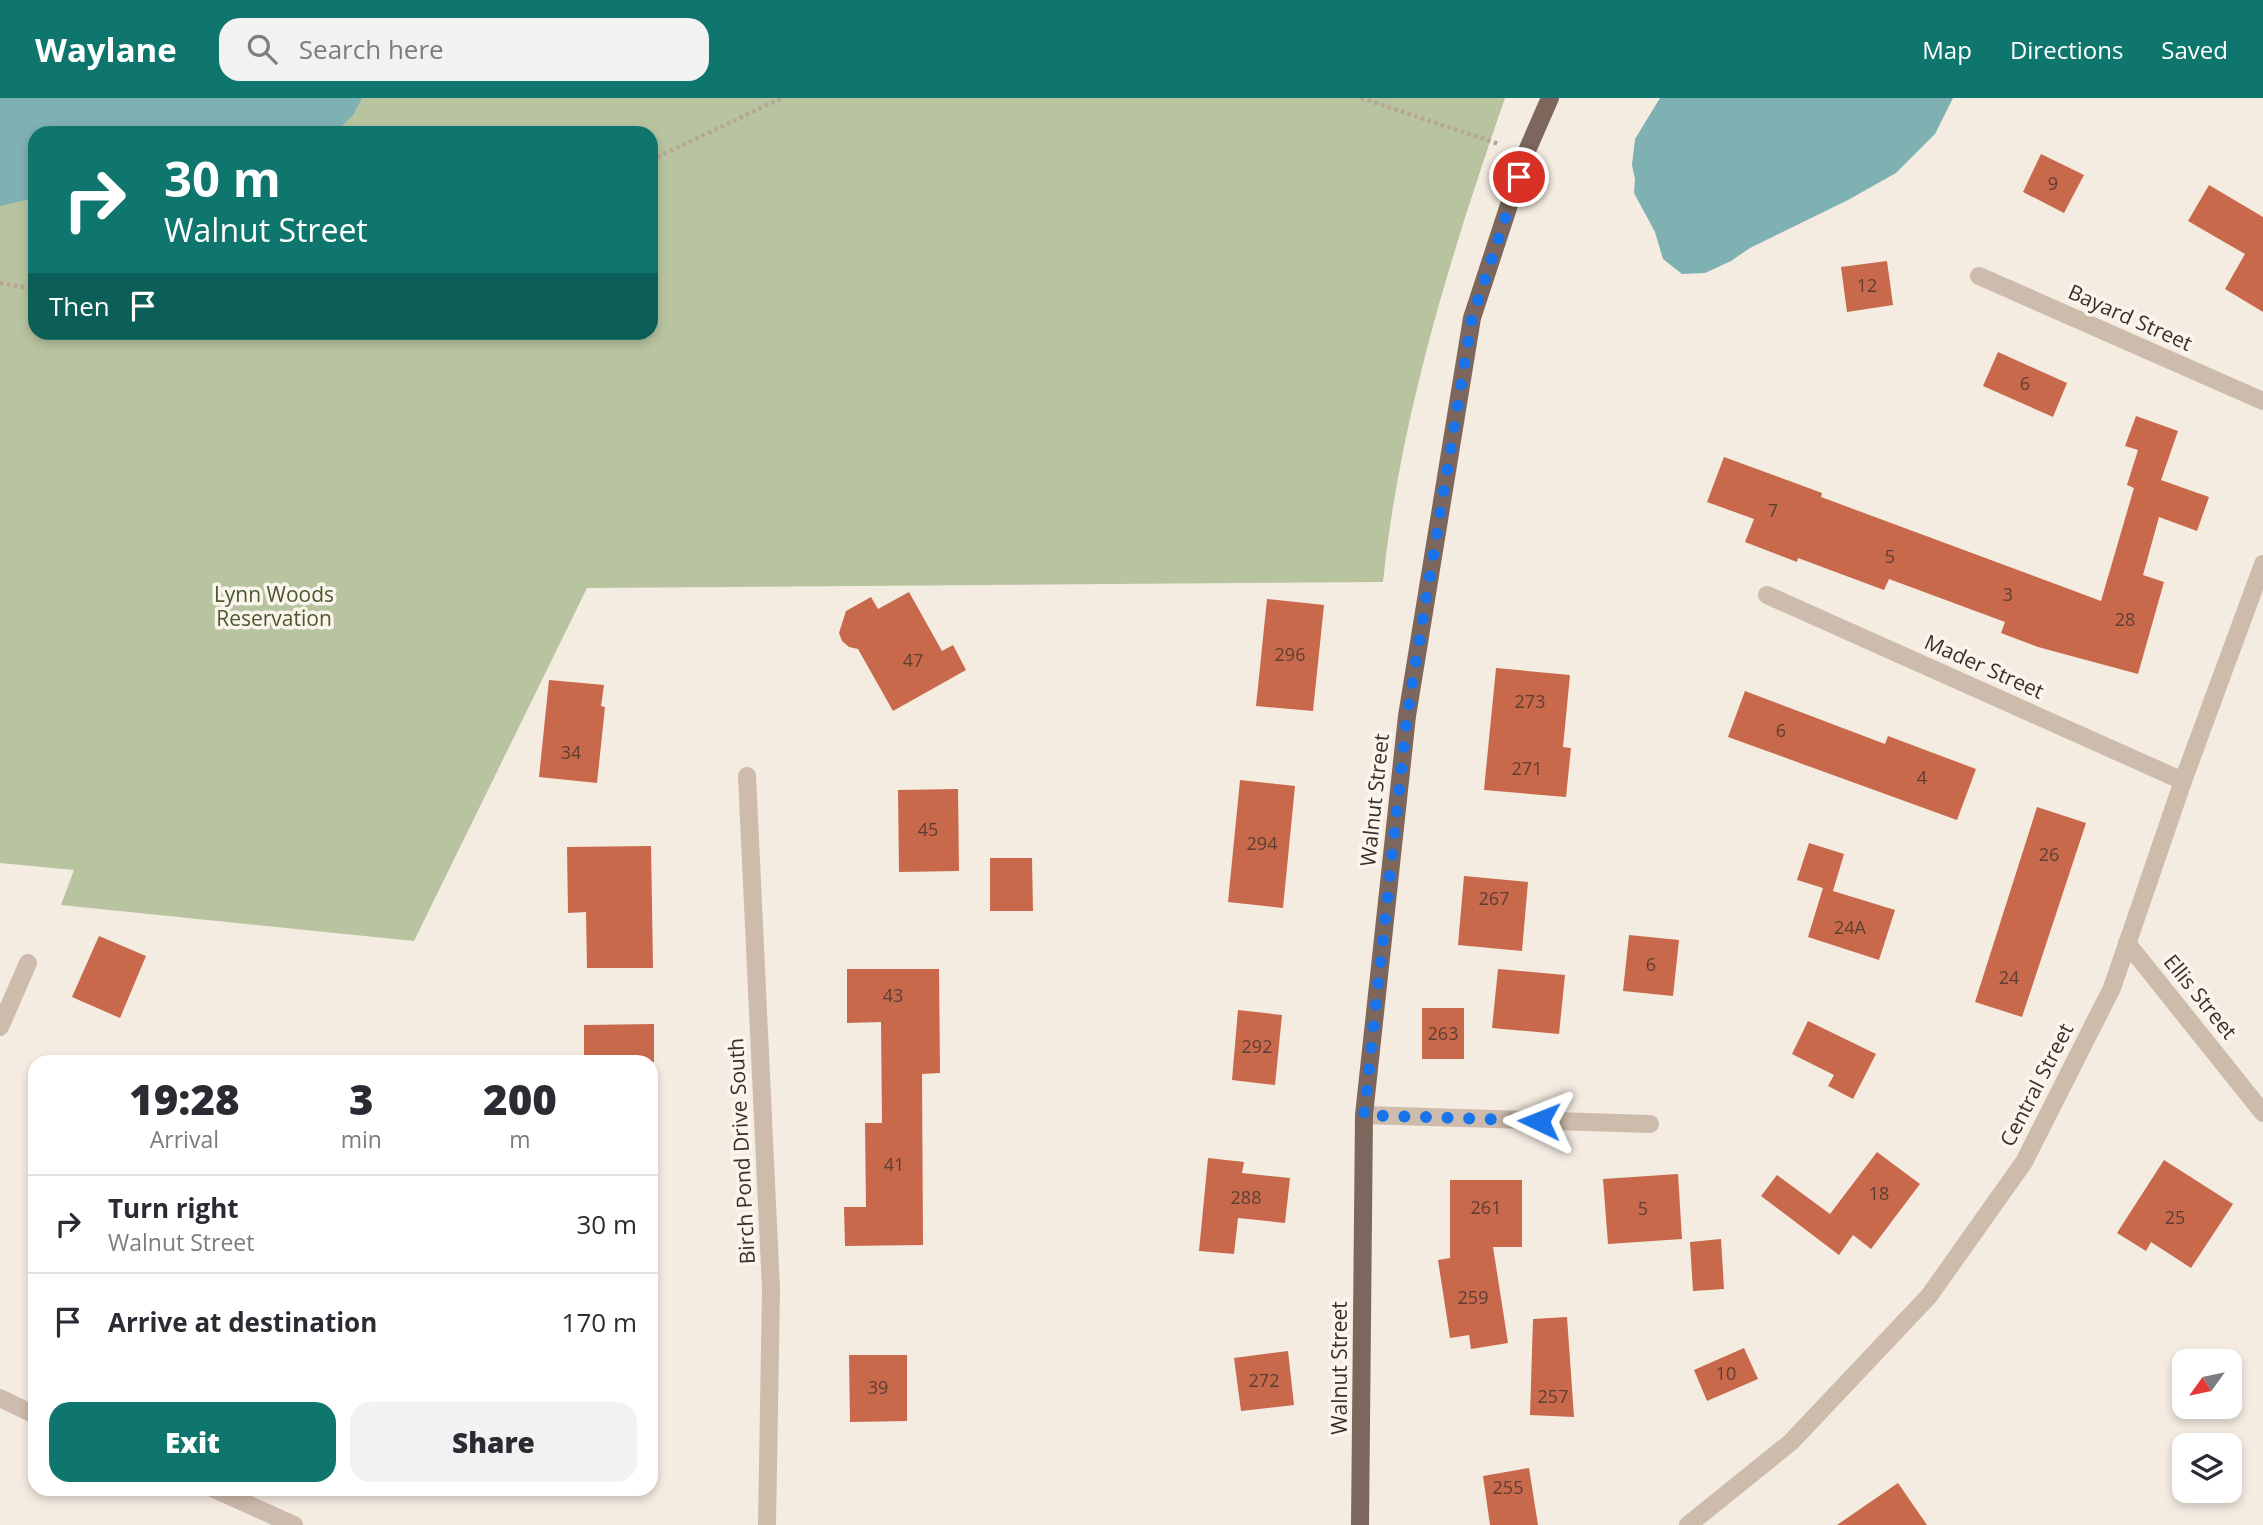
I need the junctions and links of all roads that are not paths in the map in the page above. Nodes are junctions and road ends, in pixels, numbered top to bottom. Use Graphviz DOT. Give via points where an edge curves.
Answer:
graph roads {
  1 [pos="1550,98"];
  2 [pos="1979,276"];
  3 [pos="2263,401"];
  4 [pos="2263,564"];
  5 [pos="1767,595"];
  6 [pos="747,776"];
  7 [pos="2183,780"];
  8 [pos="2127,943"];
  9 [pos="28,963"];
  10 [pos="0,1027"];
  11 [pos="2263,1113"];
  12 [pos="1364,1115"];
  13 [pos="1650,1124"];
  14 [pos="0,1398"];
  15 [pos="28,1412"];
  16 [pos="230,1496"];
  17 [pos="295,1525"];
  18 [pos="767,1525"];
  19 [pos="1360,1525"];
  20 [pos="1688,1525"];
  1 -- 12 [label="main road, Walnut Street" via="1526,153 1472,318 1407,716"];
  2 -- 3 [label="street, Bayard Street"];
  4 -- 7 [label="street, Central Street"];
  5 -- 7 [label="street, Mader Street"];
  6 -- 18 [label="street, Birch Pond Drive South" via="771,1289"];
  7 -- 8 [label="street, Central Street"];
  8 -- 11 [label="street, Ellis Street"];
  8 -- 20 [label="street, Central Street" via="2112,988 2024,1162 1929,1296 1791,1442"];
  9 -- 10 [label="street"];
  12 -- 13 [label="street"];
  12 -- 19 [label="main road, Walnut Street"];
  14 -- 15 [label="street"];
  16 -- 17 [label="street"];
}
